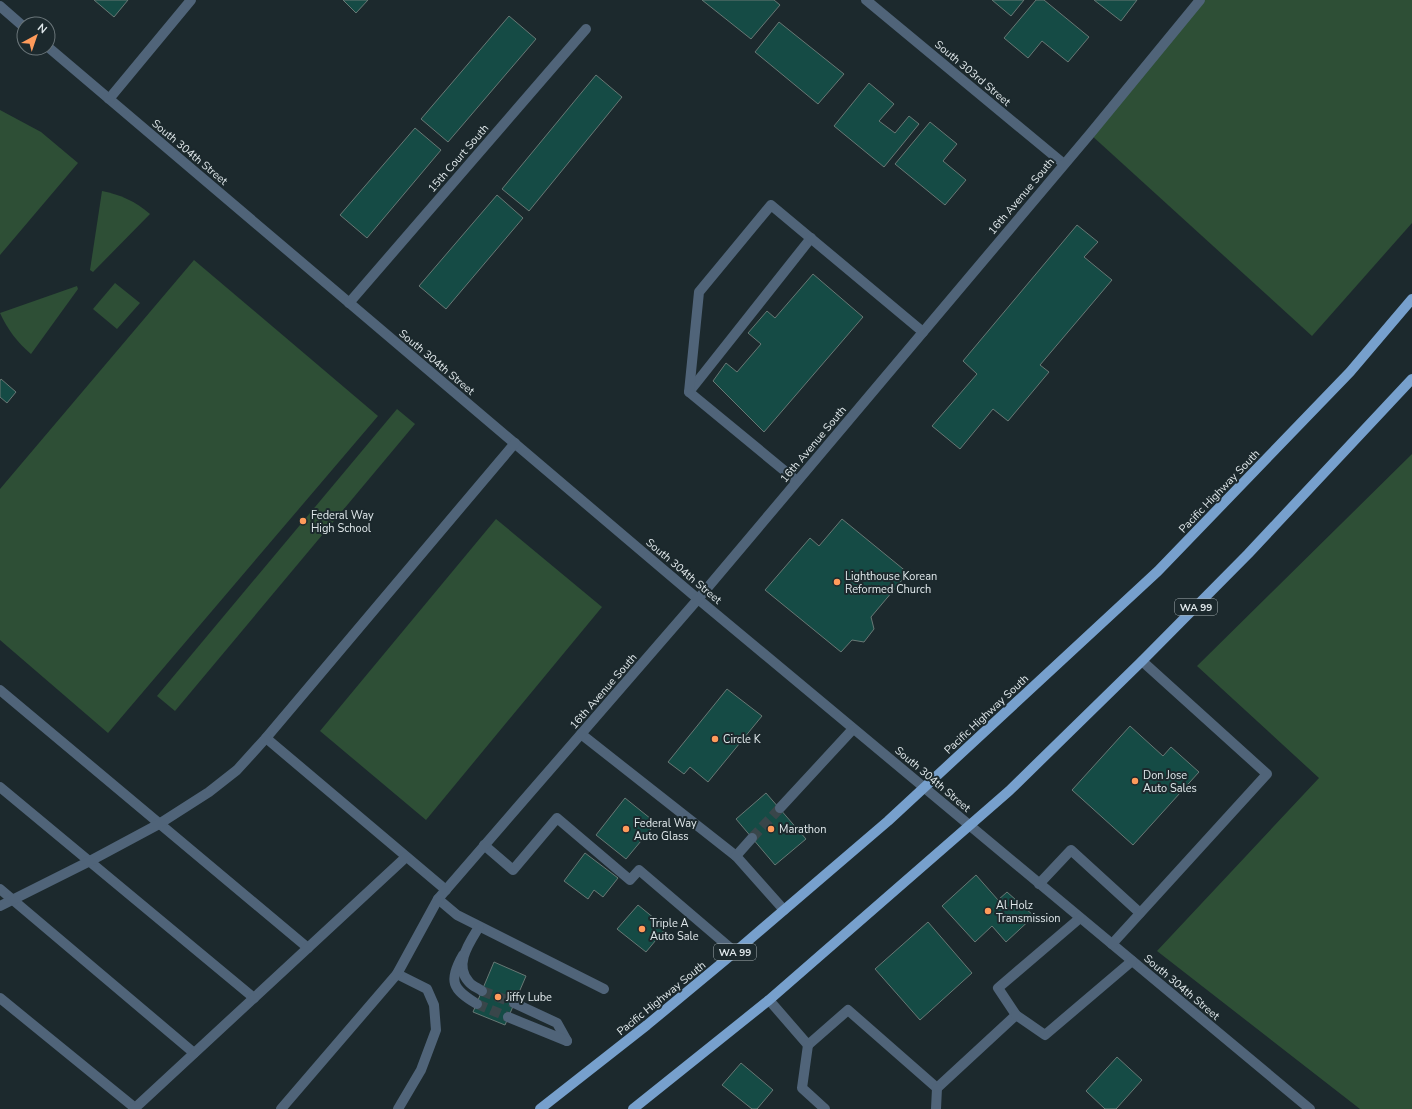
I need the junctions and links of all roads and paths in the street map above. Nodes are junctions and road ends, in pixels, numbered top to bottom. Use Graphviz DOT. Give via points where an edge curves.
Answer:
graph roads {
  1 [pos="191,0"];
  2 [pos="866,0"];
  3 [pos="1200,0"];
  4 [pos="0,6"];
  5 [pos="16,20"];
  6 [pos="586,30"];
  7 [pos="56,54"];
  8 [pos="109,99"];
  9 [pos="1064,164"];
  10 [pos="811,238"];
  11 [pos="1412,299"];
  12 [pos="349,303"];
  13 [pos="923,332"];
  14 [pos="1412,379"];
  15 [pos="690,392"];
  16 [pos="515,443"];
  17 [pos="797,481"];
  18 [pos="698,599"];
  19 [pos="1142,661"];
  20 [pos="0,690"];
  21 [pos="853,729"];
  22 [pos="581,734"];
  23 [pos="266,738"];
  24 [pos="0,787"];
  25 [pos="924,788"];
  26 [pos="780,808"];
  27 [pos="159,824"];
  28 [pos="970,825"];
  29 [pos="752,838"];
  30 [pos="484,845"];
  31 [pos="736,856"];
  32 [pos="406,857"];
  33 [pos="90,861"];
  34 [pos="1039,884"];
  35 [pos="0,889"];
  36 [pos="446,890"];
  37 [pos="438,899"];
  38 [pos="14,901"];
  39 [pos="0,906"];
  40 [pos="784,910"];
  41 [pos="1140,913"];
  42 [pos="1080,918"];
  43 [pos="479,927"];
  44 [pos="1112,944"];
  45 [pos="308,948"];
  46 [pos="735,952"];
  47 [pos="464,953"];
  48 [pos="1132,961"];
  49 [pos="398,974"];
  50 [pos="604,989"];
  51 [pos="482,991"];
  52 [pos="0,998"];
  53 [pos="254,998"];
  54 [pos="769,1000"];
  55 [pos="514,1003"];
  56 [pos="477,1004"];
  57 [pos="1016,1015"];
  58 [pos="508,1017"];
  59 [pos="808,1045"];
  60 [pos="194,1053"];
  61 [pos="937,1088"];
  62 [pos="134,1109"];
  63 [pos="281,1109"];
  64 [pos="398,1109"];
  65 [pos="540,1109"];
  66 [pos="633,1109"];
  67 [pos="825,1109"];
  68 [pos="936,1109"];
  69 [pos="1310,1109"];
  1 -- 8 [label="street"];
  2 -- 9 [label="street, South 303rd Street"];
  3 -- 9 [label="street, 16th Avenue South"];
  4 -- 5 [label="street"];
  6 -- 12 [label="street, 15th Court South"];
  7 -- 8 [label="street, South 304th Street"];
  8 -- 12 [label="street, South 304th Street"];
  9 -- 13 [label="street, 16th Avenue South"];
  10 -- 13 [label="street"];
  10 -- 15 [label="street"];
  10 -- 15 [label="street" via="770,205 699,292"];
  11 -- 25 [label="main road, Pacific Highway South / WA 99" via="1350,372 1158,571"];
  12 -- 16 [label="street, South 304th Street"];
  13 -- 17 [label="street, 16th Avenue South"];
  14 -- 19 [label="main road, WA 99" via="1248,554"];
  15 -- 17 [label="street"];
  16 -- 18 [label="street, South 304th Street"];
  16 -- 23 [label="street"];
  17 -- 18 [label="street, 16th Avenue South"];
  18 -- 21 [label="street, South 304th Street"];
  18 -- 22 [label="street, 16th Avenue South"];
  19 -- 28 [label="main road, WA 99" via="1009,791"];
  19 -- 41 [label="street" via="1267,774"];
  20 -- 27 [label="street"];
  21 -- 25 [label="street, South 304th Street"];
  21 -- 26 [label="street"];
  22 -- 30 [label="street, 16th Avenue South"];
  22 -- 31 [label="street"];
  23 -- 27 [label="street" via="232,774"];
  23 -- 32 [label="street"];
  24 -- 33 [label="street"];
  25 -- 28 [label="street, South 304th Street"];
  25 -- 40 [label="main road, Pacific Highway South / WA 99"];
  27 -- 33 [label="street"];
  27 -- 45 [label="street"];
  28 -- 34 [label="street, South 304th Street"];
  28 -- 54 [label="main road, WA 99"];
  29 -- 31 [label="street"];
  30 -- 36 [label="street, 16th Avenue South"];
  30 -- 46 [label="street" via="513,870 557,818 630,880 639,870"];
  31 -- 40 [label="street"];
  32 -- 36 [label="street"];
  32 -- 45 [label="street"];
  33 -- 38 [label="street"];
  33 -- 53 [label="street"];
  34 -- 41 [label="street" via="1071,850"];
  34 -- 42 [label="street, South 304th Street"];
  35 -- 38 [label="street"];
  36 -- 37 [label="street, 16th Avenue South"];
  37 -- 43 [label="street" via="457,916"];
  37 -- 49 [label="street, 16th Avenue South"];
  38 -- 39 [label="street"];
  38 -- 60 [label="street"];
  40 -- 46 [label="main road, Pacific Highway South / WA 99"];
  41 -- 44 [label="street"];
  42 -- 44 [label="street, South 304th Street"];
  42 -- 57 [label="street" via="998,988"];
  43 -- 47 [label="street"];
  43 -- 50 [label="street"];
  44 -- 48 [label="street, South 304th Street"];
  45 -- 53 [label="street"];
  46 -- 65 [label="main road, Pacific Highway South / WA 99" via="608,1057"];
  47 -- 51 [label="street" via="463,971 466,978"];
  47 -- 56 [label="street" via="456,967 456,988 462,996"];
  48 -- 57 [label="street" via="1046,1035"];
  48 -- 69 [label="street, South 304th Street"];
  49 -- 63 [label="street, 16th Avenue South"];
  49 -- 64 [label="street" via="427,988 434,1005 436,1030 421,1070"];
  52 -- 62 [label="street"];
  53 -- 60 [label="street"];
  54 -- 59 [label="street"];
  54 -- 66 [label="main road, WA 99"];
  55 -- 58 [label="street" via="557,1023 567,1041"];
  57 -- 61 [label="street"];
  59 -- 61 [label="street" via="848,1010"];
  59 -- 67 [label="street" via="802,1088"];
  60 -- 62 [label="street"];
  61 -- 68 [label="street"];
}
